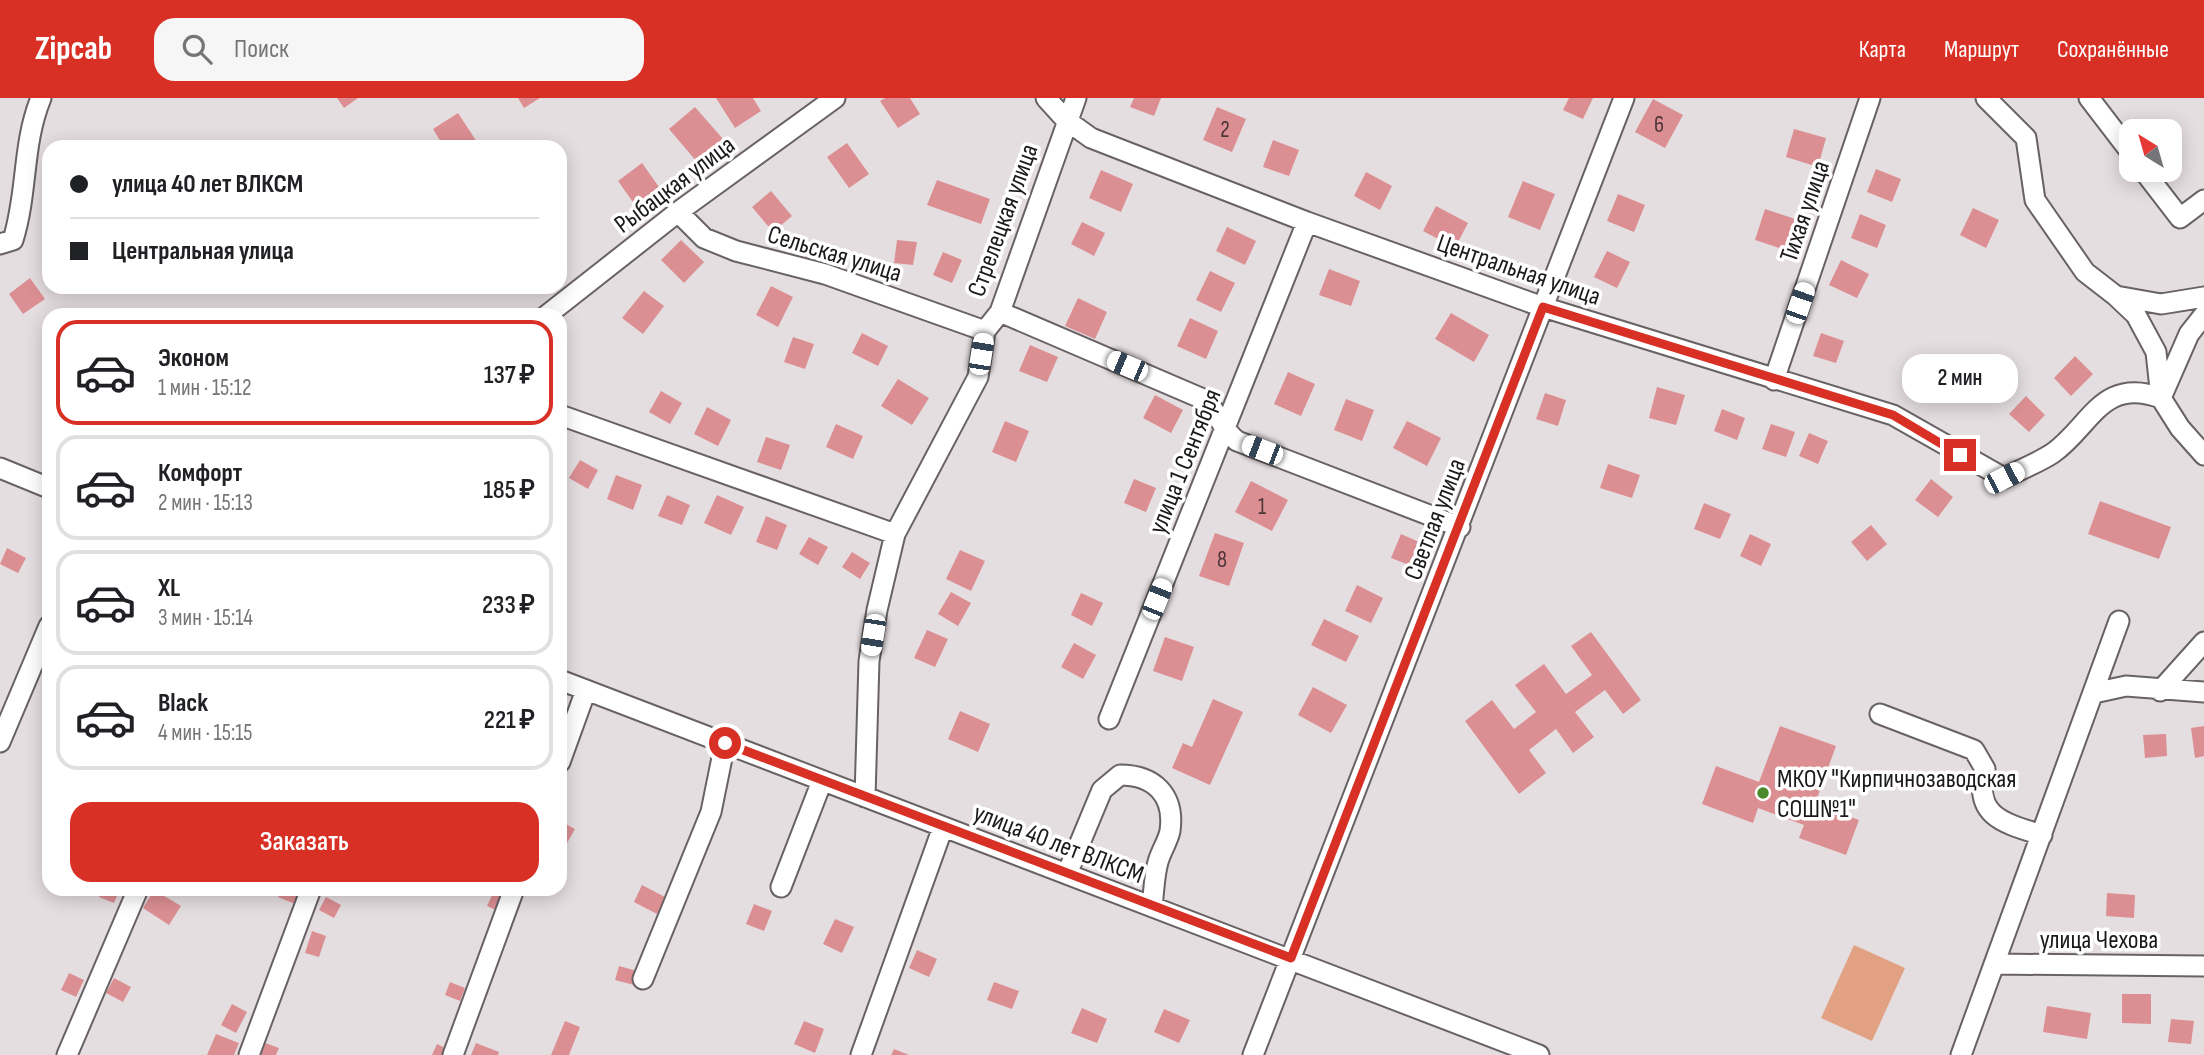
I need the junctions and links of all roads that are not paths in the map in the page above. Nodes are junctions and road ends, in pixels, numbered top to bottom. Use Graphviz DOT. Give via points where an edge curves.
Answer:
graph roads {
  1 [pos="41,98"];
  2 [pos="835,98"];
  3 [pos="1046,98"];
  4 [pos="1076,98"];
  5 [pos="1623,98"];
  6 [pos="1870,98"];
  7 [pos="1986,98"];
  8 [pos="2089,98"];
  9 [pos="1066,120"];
  10 [pos="2119,137"];
  11 [pos="2152,182"];
  12 [pos="2204,200"];
  13 [pos="678,212"];
  14 [pos="1307,222"];
  15 [pos="0,244"];
  16 [pos="2116,296"];
  17 [pos="2204,297"];
  18 [pos="1543,307"];
  19 [pos="556,308"];
  20 [pos="1000,312"];
  21 [pos="2204,316"];
  22 [pos="985,331"];
  23 [pos="1774,380"];
  24 [pos="2161,398"];
  25 [pos="567,417"];
  26 [pos="1225,431"];
  27 [pos="2204,455"];
  28 [pos="0,468"];
  29 [pos="42,485"];
  30 [pos="1460,527"];
  31 [pos="895,534"];
  32 [pos="2119,621"];
  33 [pos="2204,642"];
  34 [pos="42,643"];
  35 [pos="567,683"];
  36 [pos="586,690"];
  37 [pos="2160,691"];
  38 [pos="2204,692"];
  39 [pos="2094,693"];
  40 [pos="1880,714"];
  41 [pos="1108,719"];
  42 [pos="0,742"];
  43 [pos="567,743"];
  44 [pos="725,743"];
  45 [pos="822,780"];
  46 [pos="865,797"];
  47 [pos="943,827"];
  48 [pos="2042,835"];
  49 [pos="1067,874"];
  50 [pos="781,887"];
  51 [pos="135,896"];
  52 [pos="308,896"];
  53 [pos="511,896"];
  54 [pos="1152,906"];
  55 [pos="1291,958"];
  56 [pos="1994,964"];
  57 [pos="2204,966"];
  58 [pos="643,979"];
  59 [pos="67,1055"];
  60 [pos="249,1055"];
  61 [pos="453,1055"];
  62 [pos="861,1055"];
  63 [pos="1253,1055"];
  64 [pos="1539,1055"];
  65 [pos="1961,1055"];
  1 -- 15 [label="street" via="29,127 23,206 13,240"];
  2 -- 13 [label="street, Рыбацкая улица"];
  3 -- 9 [label="street, Центральная улица"];
  4 -- 9 [label="street, Стрелецкая улица"];
  5 -- 18 [label="street, Светлая улица"];
  6 -- 23 [label="street, Тихая улица"];
  7 -- 16 [label="street" via="2026,138 2035,200 2085,272"];
  8 -- 10 [label="street"];
  9 -- 14 [label="street, Центральная улица" via="1091,138"];
  9 -- 20 [label="street, Стрелецкая улица"];
  11 -- 12 [label="street" via="2180,218"];
  13 -- 19 [label="street, Рыбацкая улица"];
  13 -- 22 [label="street, Сельская улица" via="704,238 736,251 825,274"];
  14 -- 18 [label="street, Центральная улица"];
  14 -- 26 [label="street, улица 1 Сентября"];
  16 -- 17 [label="street" via="2161,304"];
  16 -- 24 [label="street" via="2136,315 2156,352"];
  18 -- 23 [label="street, Центральная улица"];
  18 -- 30 [label="street, Светлая улица"];
  20 -- 22 [label="street, Стрелецкая улица"];
  20 -- 26 [label="street" via="1203,399 1218,412"];
  21 -- 24 [label="street" via="2189,334"];
  22 -- 31 [label="street, Стрелецкая улица" via="978,377"];
  23 -- 24 [label="street, Центральная улица" via="1893,415 2004,478 2054,452 2115,394 2146,393"];
  24 -- 27 [label="street"];
  25 -- 31 [label="street"];
  26 -- 30 [label="street" via="1237,441"];
  26 -- 41 [label="street, улица 1 Сентября"];
  28 -- 29 [label="street"];
  30 -- 55 [label="street, Светлая улица"];
  31 -- 46 [label="street, Стрелецкая улица" via="869,660"];
  32 -- 39 [label="street"];
  33 -- 37 [label="street"];
  34 -- 42 [label="street"];
  35 -- 36 [label="street, улица 40 лет ВЛКСМ"];
  36 -- 43 [label="street"];
  36 -- 44 [label="street, улица 40 лет ВЛКСМ"];
  37 -- 38 [label="street"];
  37 -- 39 [label="street" via="2126,686"];
  39 -- 48 [label="street"];
  40 -- 48 [label="street" via="1974,750 1985,769 1980,788 1987,810 2006,824"];
  44 -- 45 [label="street, улица 40 лет ВЛКСМ"];
  44 -- 58 [label="street" via="711,813"];
  45 -- 46 [label="street, улица 40 лет ВЛКСМ"];
  45 -- 50 [label="street"];
  46 -- 47 [label="street, улица 40 лет ВЛКСМ"];
  47 -- 49 [label="street, улица 40 лет ВЛКСМ"];
  47 -- 62 [label="street"];
  48 -- 56 [label="street"];
  49 -- 54 [label="street, улица 40 лет ВЛКСМ"];
  49 -- 54 [label="street" via="1102,790 1120,775 1140,775 1156,784 1171,809"];
  51 -- 59 [label="street"];
  52 -- 60 [label="street"];
  53 -- 61 [label="street"];
  54 -- 55 [label="street, улица 40 лет ВЛКСМ"];
  55 -- 63 [label="street, Светлая улица"];
  55 -- 64 [label="street, улица 40 лет ВЛКСМ"];
  56 -- 57 [label="street, улица Чехова"];
  56 -- 65 [label="street"];
}
